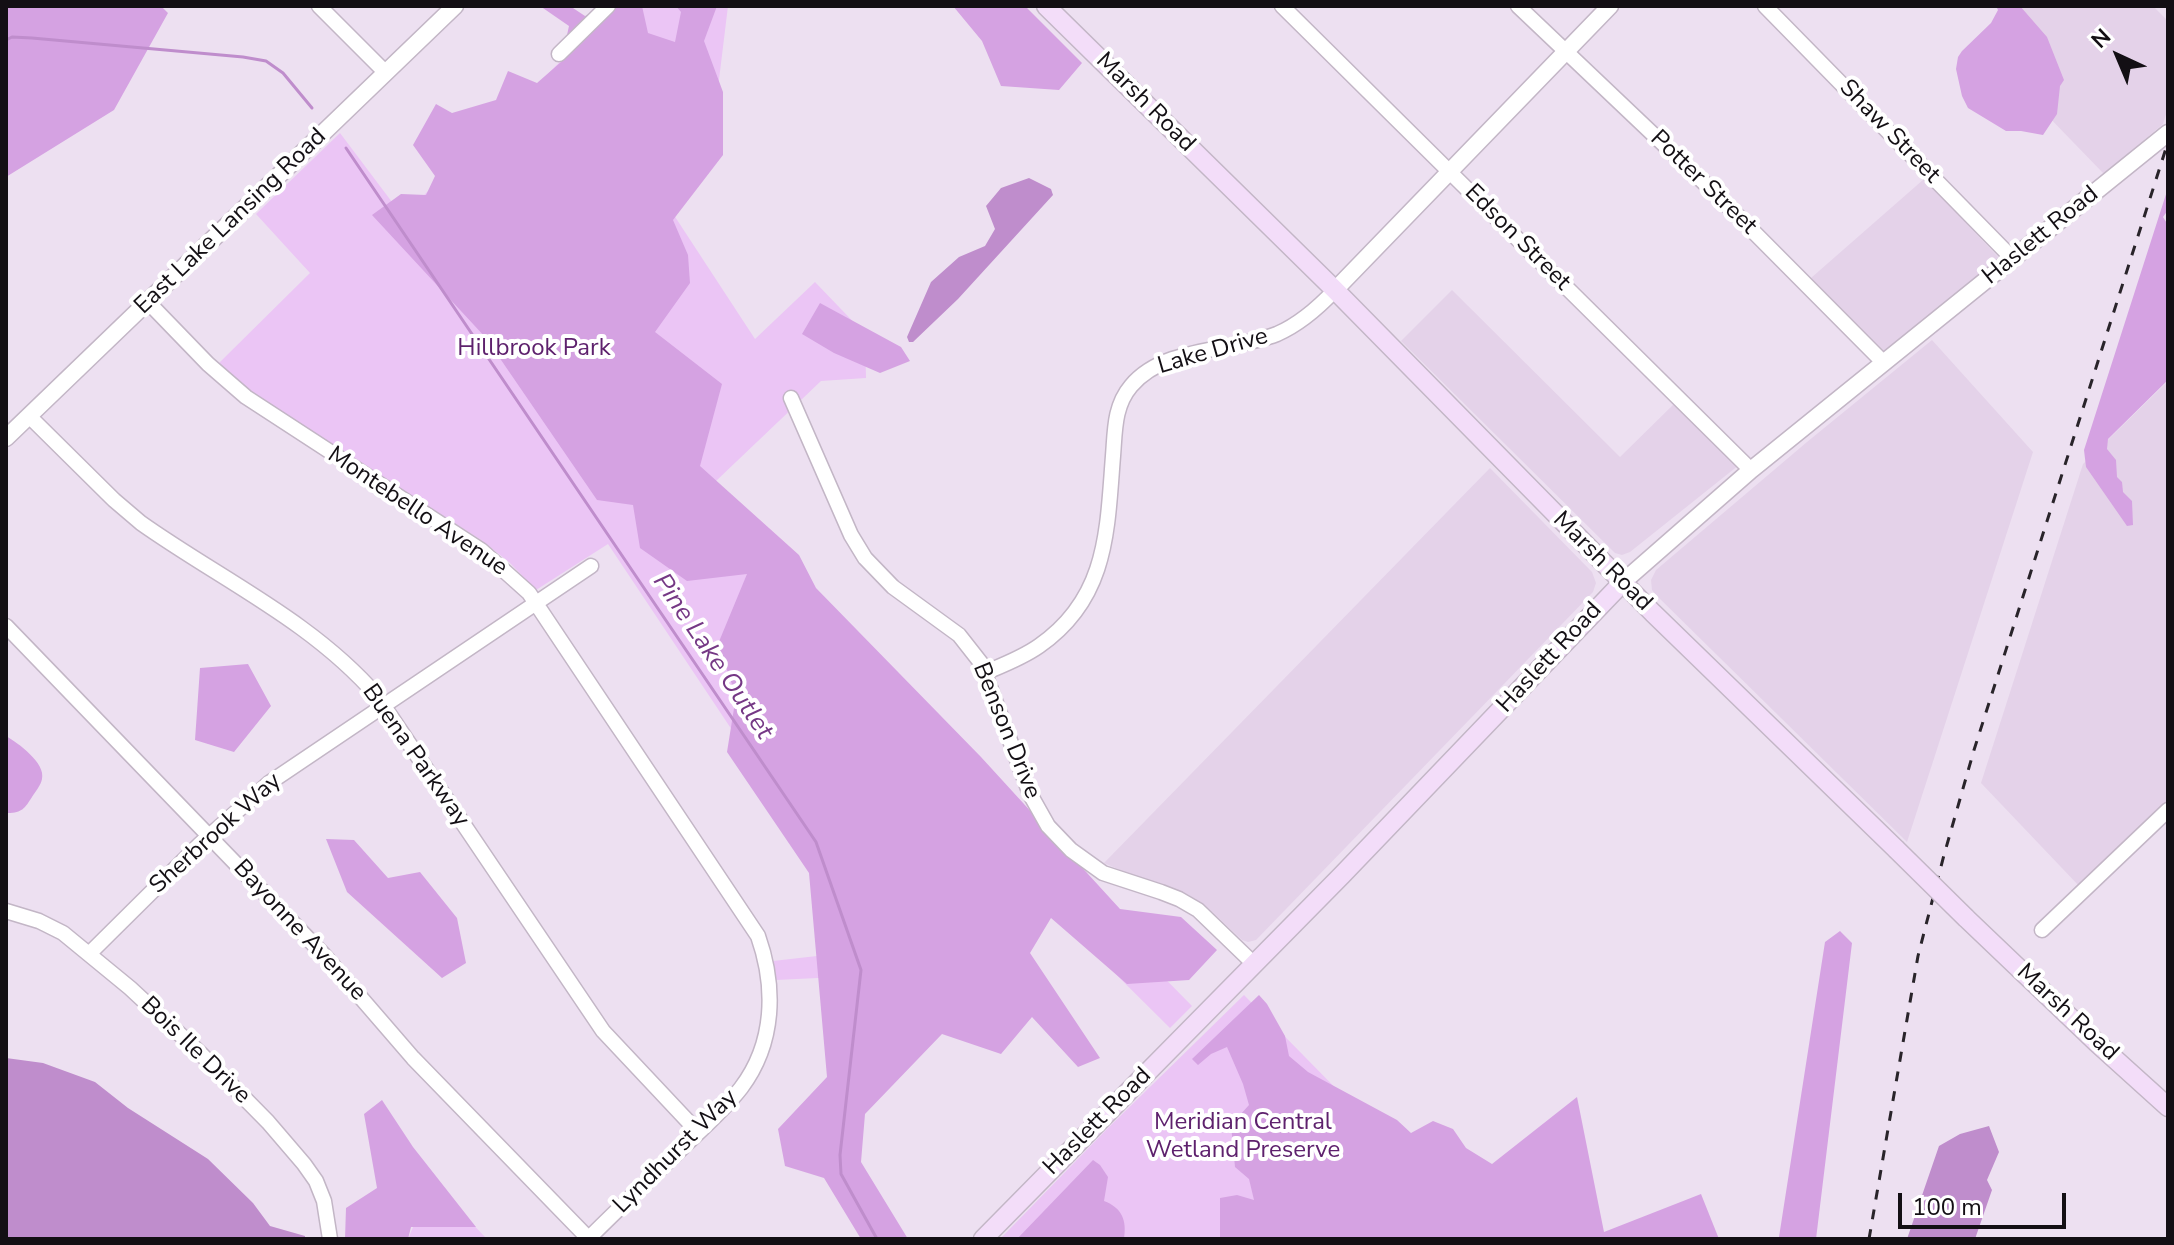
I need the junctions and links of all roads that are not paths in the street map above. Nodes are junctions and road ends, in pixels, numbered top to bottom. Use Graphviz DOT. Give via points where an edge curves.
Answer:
graph roads {
  1 [pos="319,6"];
  2 [pos="455,6"];
  3 [pos="608,6"];
  4 [pos="1046,6"];
  5 [pos="1282,6"];
  6 [pos="1518,6"];
  7 [pos="1610,6"];
  8 [pos="1765,6"];
  9 [pos="1564,52"];
  10 [pos="559,54"];
  11 [pos="386,73"];
  12 [pos="2168,133"];
  13 [pos="1449,171"];
  14 [pos="2013,259"];
  15 [pos="1335,290"];
  16 [pos="148,302"];
  17 [pos="1884,363"];
  18 [pos="791,398"];
  19 [pos="29,416"];
  20 [pos="6,438"];
  21 [pos="1751,470"];
  22 [pos="591,566"];
  23 [pos="1623,582"];
  24 [pos="537,603"];
  25 [pos="6,626"];
  26 [pos="984,673"];
  27 [pos="384,706"];
  28 [pos="2168,810"];
  29 [pos="210,835"];
  30 [pos="6,911"];
  31 [pos="2042,930"];
  32 [pos="90,953"];
  33 [pos="1254,964"];
  34 [pos="768,967"];
  35 [pos="2168,1107"];
  36 [pos="698,1132"];
  37 [pos="330,1239"];
  38 [pos="588,1239"];
  39 [pos="983,1239"];
  1 -- 11 [label="street"];
  2 -- 11 [label="street, East Lake Lansing Road"];
  3 -- 10 [label="street"];
  4 -- 15 [label="main road, Marsh Road"];
  5 -- 13 [label="street, Edson Street"];
  6 -- 9 [label="street, Potter Street"];
  7 -- 9 [label="street, Lake Drive"];
  8 -- 14 [label="street, Shaw Street"];
  9 -- 13 [label="street, Lake Drive"];
  9 -- 17 [label="street, Potter Street" via="1713,191"];
  11 -- 16 [label="street, East Lake Lansing Road"];
  12 -- 14 [label="street, Haslett Road"];
  13 -- 15 [label="street, Lake Drive"];
  13 -- 21 [label="street, Edson Street"];
  14 -- 17 [label="street, Haslett Road"];
  15 -- 23 [label="main road, Marsh Road"];
  15 -- 26 [label="street, Lake Drive" via="1313,312 1278,333 1161,363 1133,383 1118,408 1104,547 1088,592 1050,638"];
  16 -- 19 [label="street, East Lake Lansing Road"];
  16 -- 24 [label="street, Montebello Avenue" via="246,397 481,550"];
  17 -- 21 [label="street, Haslett Road"];
  18 -- 26 [label="street, Benson Drive" via="865,558 893,587 959,635"];
  19 -- 20 [label="street, East Lake Lansing Road"];
  19 -- 27 [label="street, Buena Parkway" via="141,523 322,642"];
  21 -- 23 [label="street, Haslett Road"];
  22 -- 24 [label="street, Sherbrook Way"];
  23 -- 33 [label="main road, Haslett Road"];
  23 -- 35 [label="main road, Marsh Road, bridge" via="1966,918"];
  24 -- 27 [label="street, Sherbrook Way"];
  24 -- 34 [label="street, Montebello Avenue" via="758,936"];
  25 -- 29 [label="street, Bayonne Avenue"];
  26 -- 33 [label="street, Benson Drive" via="1030,794 1060,840 1103,873 1198,910"];
  27 -- 29 [label="street, Sherbrook Way" via="269,783"];
  27 -- 36 [label="street, Buena Parkway" via="603,1031"];
  28 -- 31 [label="street"];
  29 -- 32 [label="street, Sherbrook Way"];
  29 -- 38 [label="street, Bayonne Avenue" via="413,1058"];
  30 -- 32 [label="street, Bois Ile Drive" via="63,933"];
  32 -- 37 [label="street, Bois Ile Drive" via="200,1053 304,1164 324,1201"];
  33 -- 39 [label="main road, Haslett Road"];
  34 -- 36 [label="street, Lyndhurst Way" via="770,1006 762,1051 741,1088"];
  36 -- 38 [label="street, Lyndhurst Way"];
}
